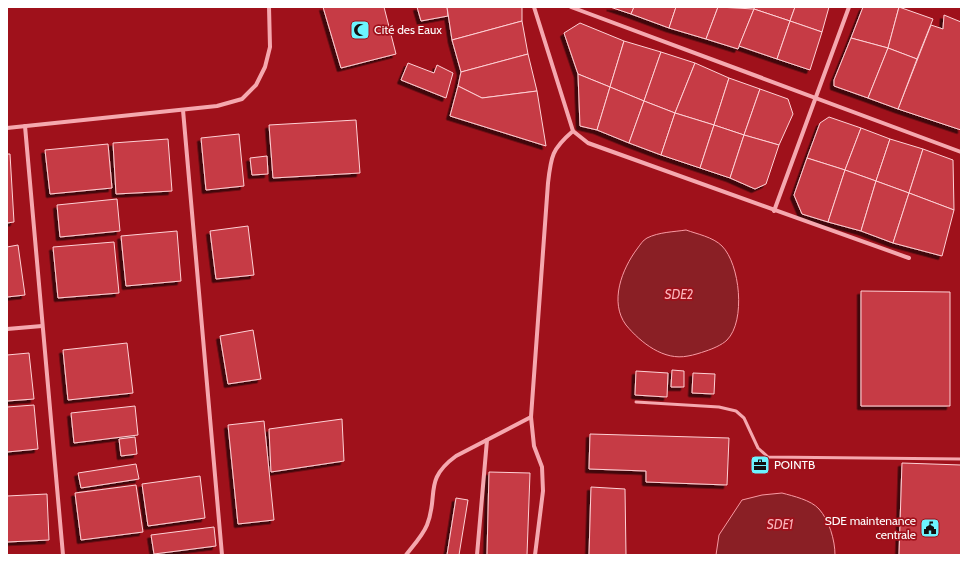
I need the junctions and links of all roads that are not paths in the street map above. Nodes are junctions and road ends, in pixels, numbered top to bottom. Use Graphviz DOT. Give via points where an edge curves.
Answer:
graph roads {
  1 [pos="269,7"];
  2 [pos="534,7"];
  3 [pos="571,7"];
  4 [pos="849,7"];
  5 [pos="817,97"];
  6 [pos="183,110"];
  7 [pos="25,126"];
  8 [pos="7,128"];
  9 [pos="573,131"];
  10 [pos="961,152"];
  11 [pos="774,211"];
  12 [pos="908,258"];
  13 [pos="42,326"];
  14 [pos="7,329"];
  15 [pos="636,402"];
  16 [pos="531,417"];
  17 [pos="487,440"];
  18 [pos="961,459"];
  19 [pos="63,555"];
  20 [pos="222,555"];
  21 [pos="406,555"];
  22 [pos="477,555"];
  23 [pos="535,555"];
  1 -- 6 [label="street" via="270,48 265,67 256,85 242,99 217,106"];
  2 -- 9 [label="street"];
  3 -- 5 [label="street"];
  4 -- 5 [label="street"];
  5 -- 10 [label="street"];
  5 -- 11 [label="street"];
  6 -- 7 [label="street"];
  6 -- 20 [label="street"];
  7 -- 8 [label="street"];
  7 -- 13 [label="street"];
  9 -- 11 [label="street" via="588,143"];
  9 -- 16 [label="street" via="558,143 550,160"];
  11 -- 12 [label="street"];
  13 -- 14 [label="street"];
  13 -- 19 [label="street"];
  15 -- 18 [label="lane" via="718,407 736,411 744,418 758,448 768,457"];
  16 -- 17 [label="street"];
  16 -- 23 [label="street" via="534,446 542,467 543,491"];
  17 -- 21 [label="street" via="444,465 437,475 427,526"];
  17 -- 22 [label="street"];
}
